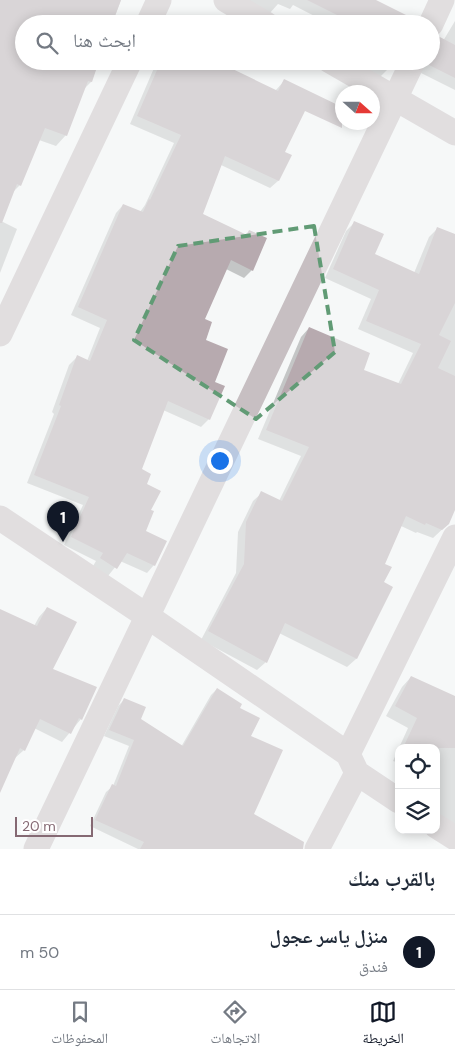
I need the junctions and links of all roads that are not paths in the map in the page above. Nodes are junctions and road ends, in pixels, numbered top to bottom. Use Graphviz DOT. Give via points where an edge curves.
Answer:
graph roads {
  1 [pos="159,0"];
  2 [pos="226,0"];
  3 [pos="442,0"];
  4 [pos="152,15"];
  5 [pos="251,15"];
  6 [pos="435,15"];
  7 [pos="126,70"];
  8 [pos="345,70"];
  9 [pos="408,70"];
  10 [pos="394,99"];
  11 [pos="455,133"];
  12 [pos="0,334"];
  13 [pos="0,518"];
  14 [pos="455,537"];
  15 [pos="148,616"];
  16 [pos="352,763"];
  17 [pos="395,797"];
  18 [pos="440,829"];
  19 [pos="455,838"];
  20 [pos="36,849"];
  21 [pos="317,849"];
  1 -- 4 [label="street"];
  2 -- 5 [label="street"];
  3 -- 6 [label="street"];
  7 -- 12 [label="street"];
  8 -- 10 [label="street"];
  9 -- 10 [label="street"];
  10 -- 11 [label="street"];
  10 -- 15 [label="street"];
  13 -- 15 [label="street"];
  14 -- 16 [label="street"];
  15 -- 16 [label="street"];
  15 -- 20 [label="street"];
  16 -- 17 [label="street"];
  16 -- 21 [label="street"];
  18 -- 19 [label="street"];
}
